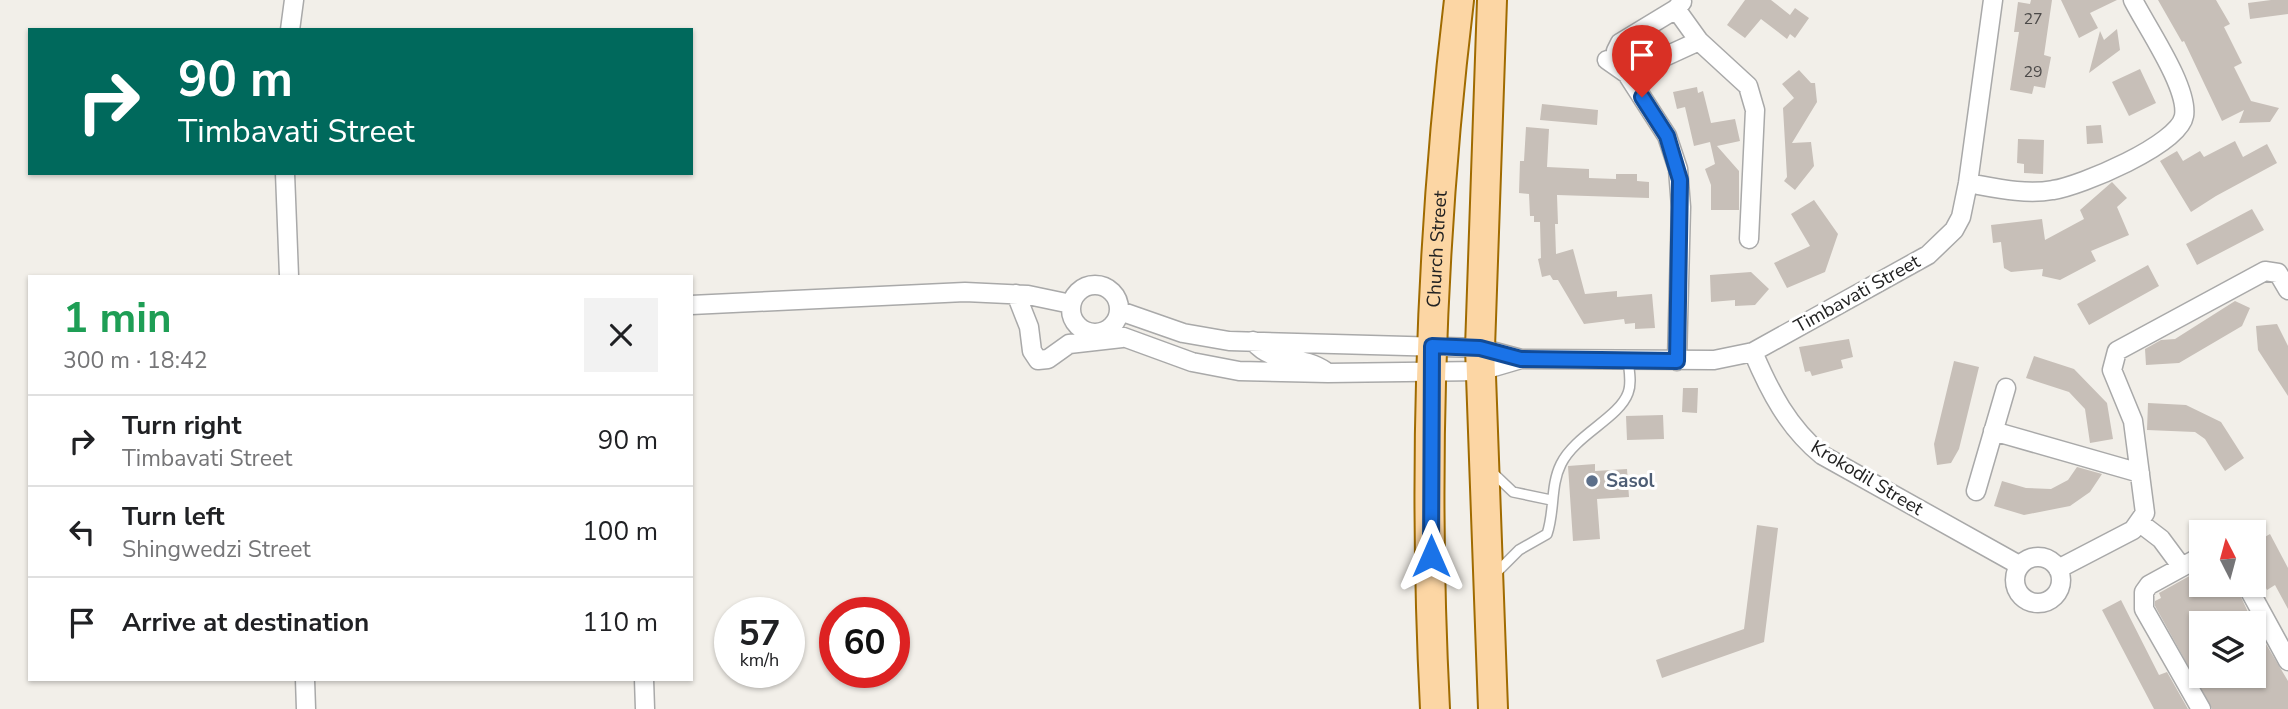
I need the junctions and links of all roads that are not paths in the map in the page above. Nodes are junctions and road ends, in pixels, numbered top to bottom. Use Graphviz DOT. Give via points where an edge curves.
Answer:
graph roads {
  1 [pos="294,0"];
  2 [pos="1459,0"];
  3 [pos="1492,0"];
  4 [pos="1993,0"];
  5 [pos="2133,0"];
  6 [pos="1680,5"];
  7 [pos="290,28"];
  8 [pos="1699,41"];
  9 [pos="1617,66"];
  10 [pos="285,175"];
  11 [pos="1968,183"];
  12 [pos="1749,239"];
  13 [pos="289,275"];
  14 [pos="2288,290"];
  15 [pos="1016,294"];
  16 [pos="1071,304"];
  17 [pos="693,305"];
  18 [pos="1120,311"];
  19 [pos="1115,335"];
  20 [pos="1253,341"];
  21 [pos="1753,352"];
  22 [pos="1432,358"];
  23 [pos="1480,359"];
  24 [pos="1628,360"];
  25 [pos="1677,361"];
  26 [pos="1328,373"];
  27 [pos="2006,388"];
  28 [pos="1993,431"];
  29 [pos="1484,462"];
  30 [pos="2140,473"];
  31 [pos="1976,491"];
  32 [pos="1551,500"];
  33 [pos="2140,523"];
  34 [pos="2189,562"];
  35 [pos="2020,565"];
  36 [pos="2180,566"];
  37 [pos="2058,569"];
  38 [pos="1486,583"];
  39 [pos="2253,597"];
  40 [pos="2288,661"];
  41 [pos="305,681"];
  42 [pos="644,681"];
  43 [pos="306,709"];
  44 [pos="645,709"];
  45 [pos="1436,709"];
  46 [pos="1493,709"];
  47 [pos="2201,709"];
  1 -- 7 [label="street"];
  2 -- 22 [label="main road, Church Street"];
  3 -- 23 [label="main road"];
  4 -- 11 [label="street, Timbavati Street"];
  5 -- 11 [label="street" via="2179,86 2184,116 2175,132 2147,152 2061,189 2030,192"];
  6 -- 8 [label="street"];
  6 -- 9 [label="street" via="1620,43"];
  8 -- 9 [label="street"];
  8 -- 12 [label="street" via="1748,86 1755,110"];
  9 -- 25 [label="street" via="1667,136 1678,169"];
  10 -- 13 [label="street"];
  11 -- 21 [label="street, Timbavati Street" via="1958,224 1942,244"];
  14 -- 30 [label="street" via="2278,273 2265,271 2117,351 2112,370 2130,408"];
  15 -- 16 [label="street"];
  15 -- 17 [label="street" via="965,292"];
  15 -- 19 [label="street" via="1038,360 1048,359 1069,344"];
  16 -- 18 [label="street" via="1079,290 1094,285 1110,289"];
  16 -- 19 [label="street" via="1077,326 1092,334"];
  18 -- 19 [label="street"];
  18 -- 20 [label="street" via="1205,339"];
  19 -- 26 [label="street" via="1216,368"];
  20 -- 22 [label="street"];
  20 -- 26 [label="street" via="1267,355 1303,361"];
  21 -- 25 [label="street, Timbavati Street"];
  21 -- 35 [label="street, Krokodil Street" via="1787,419 1822,455"];
  22 -- 23 [label="street, Timbavati Street"];
  22 -- 23 [label="street, Timbavati Street"];
  22 -- 26 [label="street"];
  22 -- 45 [label="main road, Church Street" via="1430,609"];
  23 -- 24 [label="street, Timbavati Street"];
  23 -- 29 [label="main road"];
  24 -- 25 [label="street, Timbavati Street"];
  24 -- 32 [label="lane" via="1628,395 1562,460"];
  27 -- 28 [label="street"];
  28 -- 30 [label="street"];
  28 -- 31 [label="street"];
  29 -- 32 [label="lane" via="1513,492"];
  29 -- 38 [label="main road"];
  30 -- 33 [label="street" via="2145,513"];
  32 -- 38 [label="lane" via="1547,534 1519,550"];
  33 -- 36 [label="street" via="2161,539"];
  33 -- 37 [label="street" via="2114,542"];
  34 -- 36 [label="street"];
  35 -- 37 [label="street" via="2040,557"];
  35 -- 37 [label="street" via="2015,587 2032,603 2053,597 2060,584"];
  36 -- 47 [label="street" via="2148,585 2142,600"];
  38 -- 46 [label="main road"];
  39 -- 40 [label="street"];
  41 -- 43 [label="street"];
  42 -- 44 [label="street"];
}
